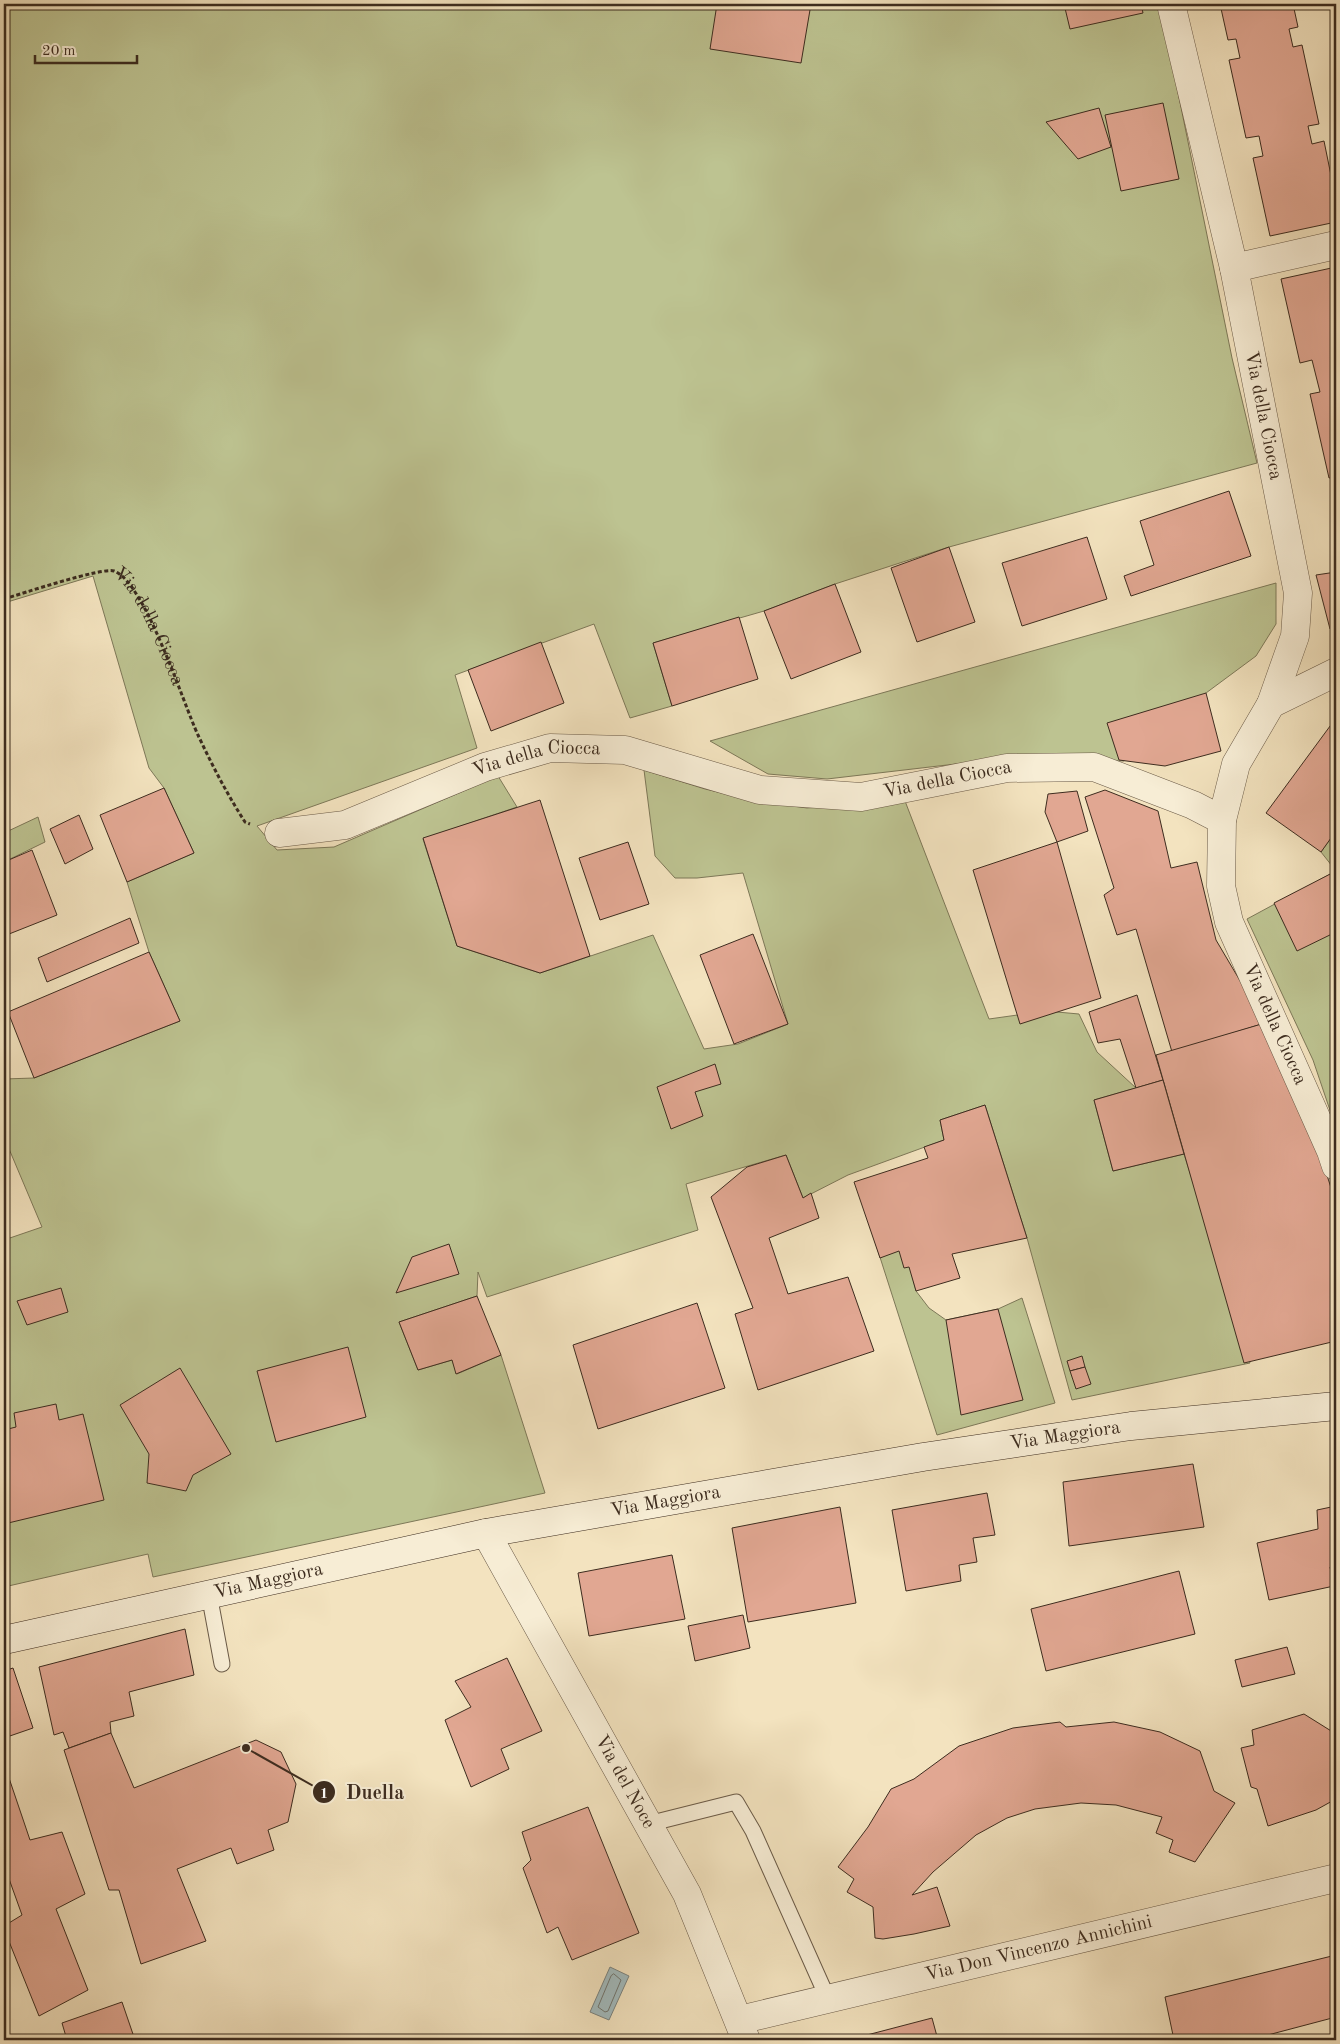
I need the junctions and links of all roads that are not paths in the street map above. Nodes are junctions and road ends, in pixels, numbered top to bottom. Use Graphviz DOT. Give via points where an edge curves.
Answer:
graph roads {
  1 [pos="1171,4"];
  2 [pos="1336,245"];
  3 [pos="1234,268"];
  4 [pos="1336,672"];
  5 [pos="1271,704"];
  6 [pos="1222,820"];
  7 [pos="279,832"];
  8 [pos="1336,1166"];
  9 [pos="1336,1406"];
  10 [pos="486,1533"];
  11 [pos="209,1594"];
  12 [pos="4,1640"];
  13 [pos="222,1664"];
  14 [pos="648,1824"];
  15 [pos="1336,1878"];
  16 [pos="828,1999"];
  17 [pos="743,2030"];
  1 -- 3 [label="street, Via della Ciocca"];
  2 -- 3 [label="street"];
  3 -- 5 [label="street, Via della Ciocca" via="1298,593 1295,636"];
  4 -- 5 [label="street"];
  5 -- 6 [label="street, Via della Ciocca" via="1236,764"];
  6 -- 7 [label="street, Via della Ciocca" via="1193,805 1094,768 1007,768 861,797 760,790 625,750 550,748 485,767 345,825"];
  6 -- 8 [label="street, Via della Ciocca" via="1221,886 1229,922"];
  9 -- 10 [label="street, Via Maggiora" via="1131,1426 923,1457"];
  10 -- 11 [label="street, Via Maggiora"];
  10 -- 14 [label="street, Via del Noce"];
  11 -- 12 [label="street, Via Maggiora"];
  11 -- 13 [label="lane"];
  14 -- 16 [label="lane" via="736,1802 753,1831"];
  14 -- 17 [label="street, Via del Noce" via="687,1894"];
  15 -- 16 [label="street, Via Don Vincenzo Annichini"];
  16 -- 17 [label="street, Via Don Vincenzo Annichini"];
}
